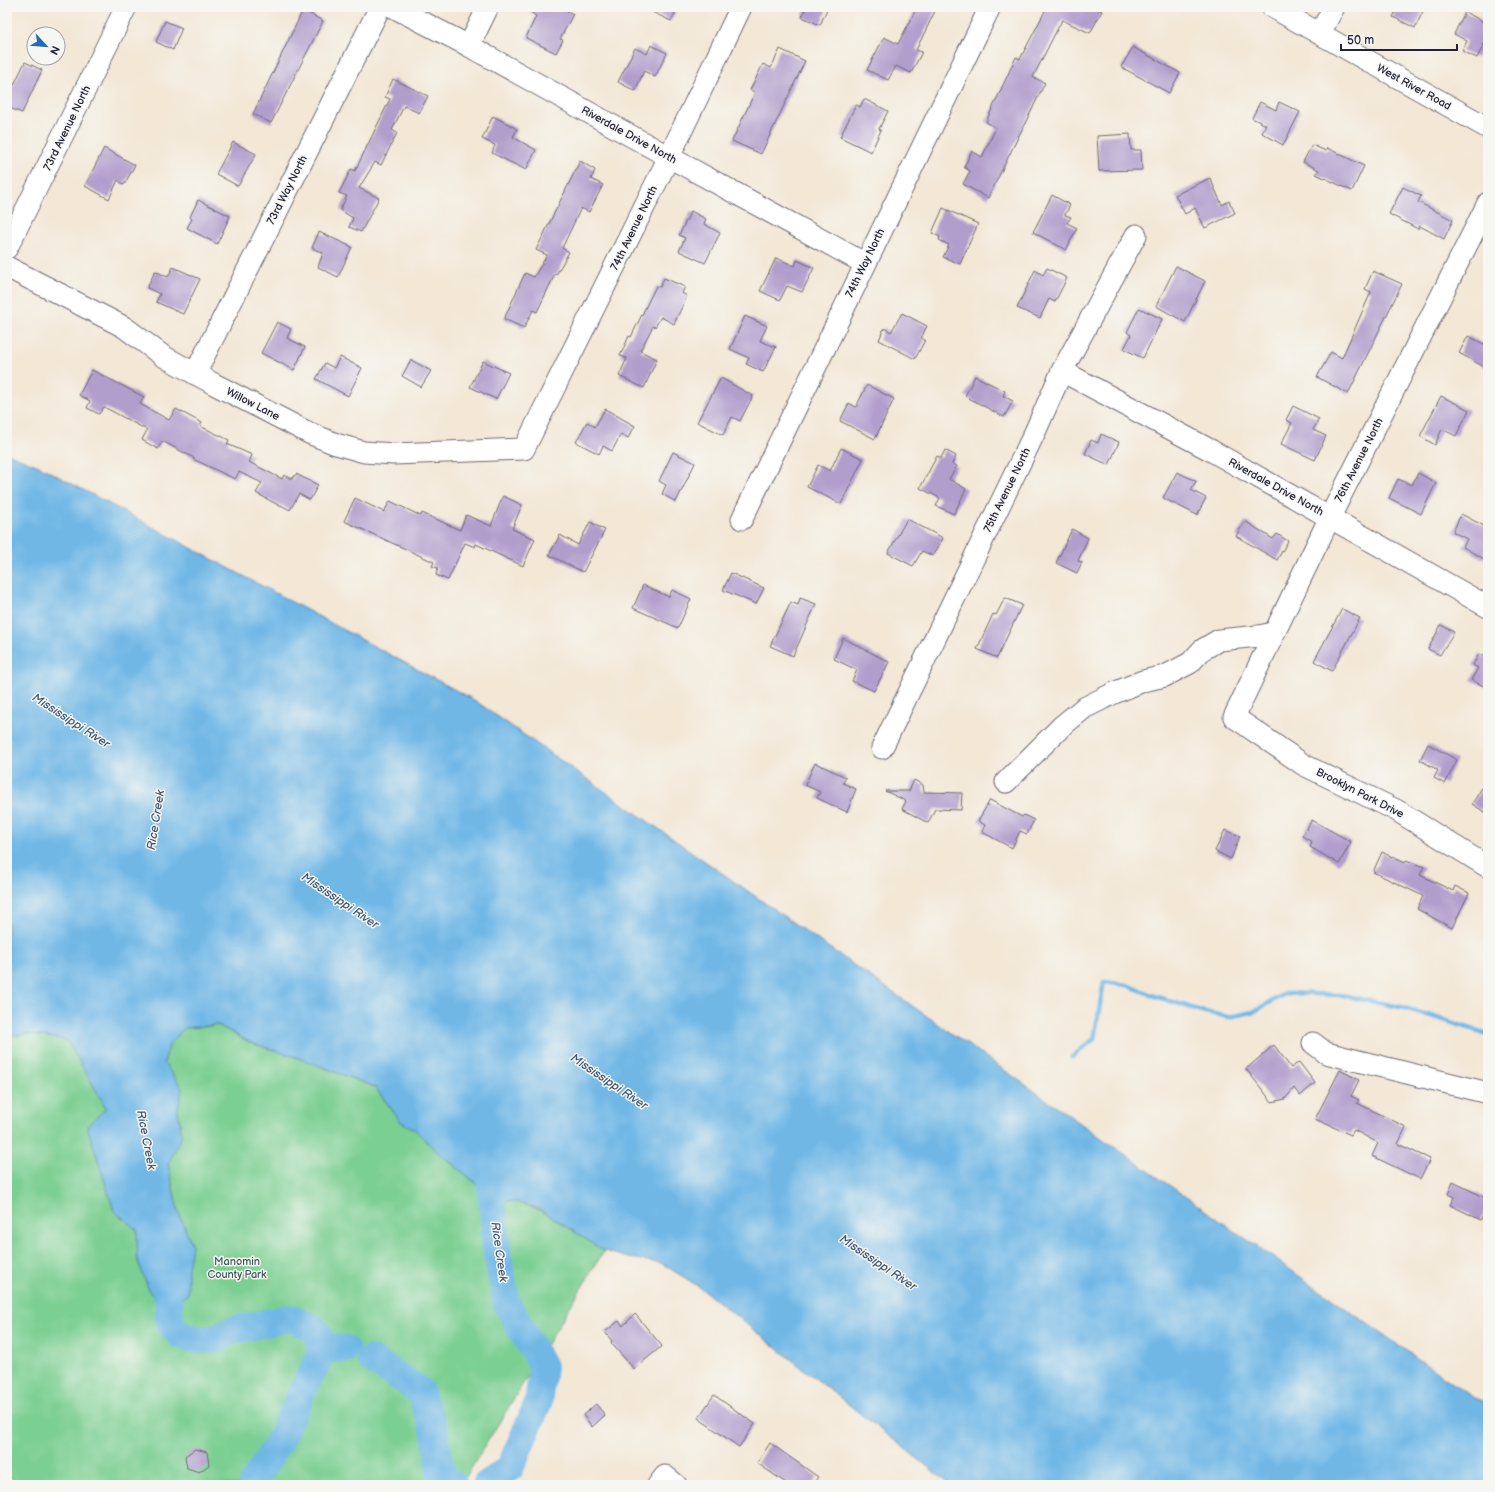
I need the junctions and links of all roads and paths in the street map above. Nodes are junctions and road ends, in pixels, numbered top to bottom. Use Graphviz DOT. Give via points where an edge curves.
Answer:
graph roads {
  1 [pos="126,7"];
  2 [pos="380,7"];
  3 [pos="393,7"];
  4 [pos="488,7"];
  5 [pos="741,7"];
  6 [pos="990,7"];
  7 [pos="1272,7"];
  8 [pos="1334,7"];
  9 [pos="1320,33"];
  10 [pos="469,46"];
  11 [pos="1488,128"];
  12 [pos="669,157"];
  13 [pos="1488,203"];
  14 [pos="1136,235"];
  15 [pos="7,248"];
  16 [pos="864,263"];
  17 [pos="7,267"];
  18 [pos="1062,372"];
  19 [pos="195,374"];
  20 [pos="524,449"];
  21 [pos="1330,517"];
  22 [pos="742,519"];
  23 [pos="1488,607"];
  24 [pos="1273,633"];
  25 [pos="1234,717"];
  26 [pos="882,748"];
  27 [pos="1006,782"];
  28 [pos="1488,867"];
  29 [pos="1313,1043"];
  30 [pos="1488,1093"];
  31 [pos="658,1485"];
  32 [pos="676,1485"];
  1 -- 15 [label="street, 73rd Avenue North"];
  2 -- 19 [label="street, 73rd Way North"];
  3 -- 10 [label="street, Riverdale Drive North"];
  4 -- 10 [label="street"];
  5 -- 12 [label="street, 74th Avenue North"];
  6 -- 16 [label="street, 74th Way North"];
  7 -- 9 [label="street"];
  8 -- 9 [label="street"];
  9 -- 11 [label="street, West River Road"];
  10 -- 12 [label="street, Riverdale Drive North"];
  12 -- 16 [label="street, Riverdale Drive North"];
  12 -- 20 [label="street, 74th Avenue North"];
  13 -- 21 [label="street, 76th Avenue North"];
  14 -- 18 [label="street, 75th Avenue North"];
  16 -- 22 [label="street, 74th Way North"];
  17 -- 19 [label="street, Willow Lane" via="119,324 164,356"];
  18 -- 21 [label="street, Riverdale Drive North"];
  18 -- 26 [label="street, 75th Avenue North"];
  19 -- 20 [label="street, Willow Lane" via="309,433 364,452 394,454"];
  21 -- 23 [label="street, Riverdale Drive North"];
  21 -- 24 [label="street, 76th Avenue North"];
  24 -- 25 [label="street, 76th Avenue North"];
  24 -- 27 [label="street" via="1219,640 1202,650 1190,663 1165,676 1143,681 1084,708 1062,726"];
  25 -- 28 [label="street, Brooklyn Park Drive" via="1304,765 1396,810"];
  29 -- 30 [label="street" via="1326,1053"];
  31 -- 32 [label="street" via="665,1476"];
}
